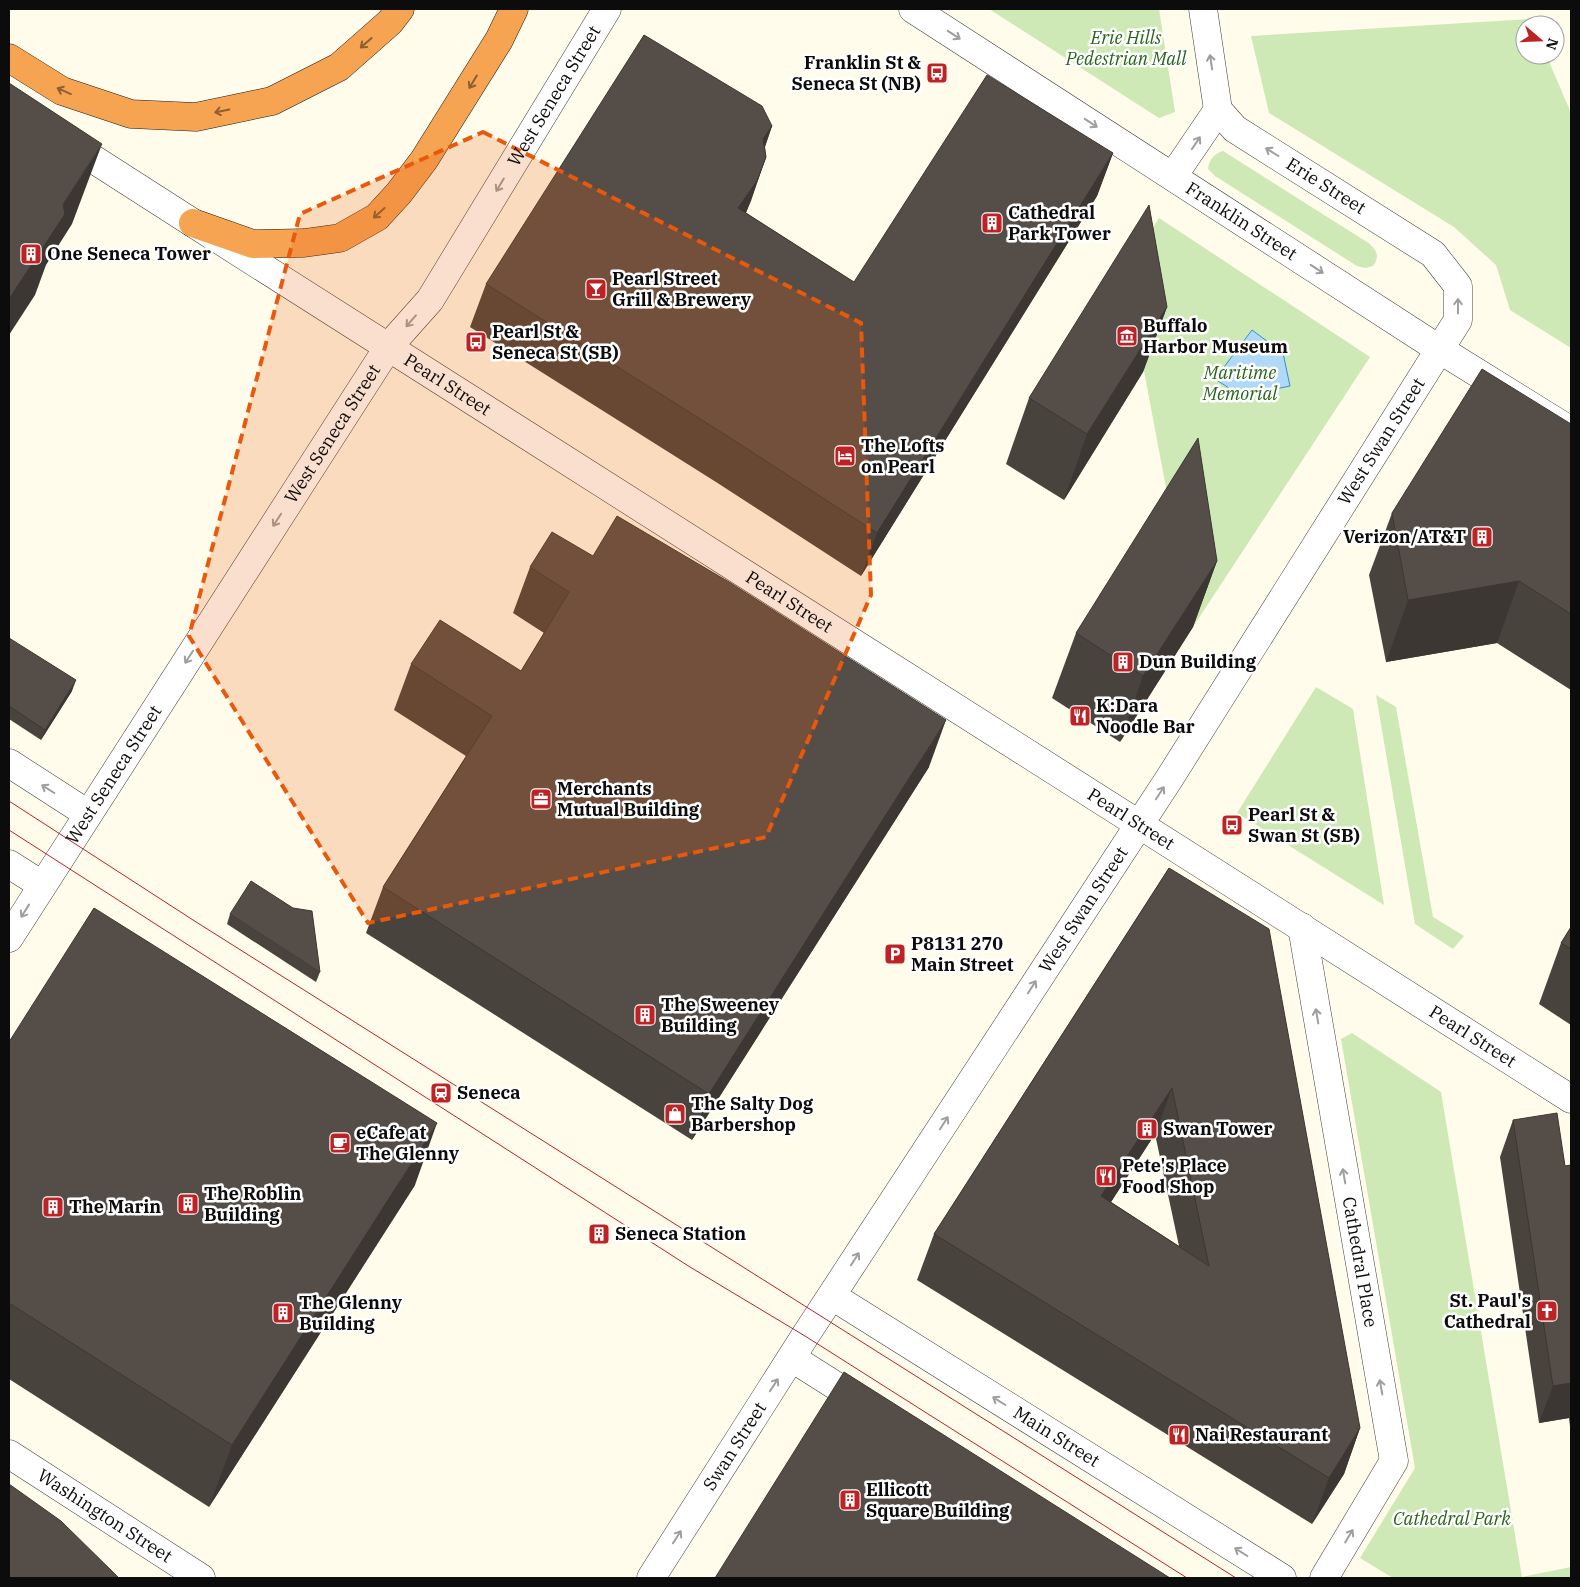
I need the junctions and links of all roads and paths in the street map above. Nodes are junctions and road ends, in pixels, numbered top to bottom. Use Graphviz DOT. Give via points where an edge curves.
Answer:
graph roads {
  1 [pos="400,9"];
  2 [pos="514,9"];
  3 [pos="607,9"];
  4 [pos="913,9"];
  5 [pos="1203,9"];
  6 [pos="9,58"];
  7 [pos="9,105"];
  8 [pos="1218,110"];
  9 [pos="1173,176"];
  10 [pos="193,223"];
  11 [pos="389,346"];
  12 [pos="1439,349"];
  13 [pos="1571,431"];
  14 [pos="9,763"];
  15 [pos="88,814"];
  16 [pos="1140,824"];
  17 [pos="9,864"];
  18 [pos="42,885"];
  19 [pos="1302,927"];
  20 [pos="9,938"];
  21 [pos="1571,1099"];
  22 [pos="826,1305"];
  23 [pos="792,1358"];
  24 [pos="891,1421"];
  25 [pos="9,1454"];
  26 [pos="201,1578"];
  27 [pos="651,1578"];
  28 [pos="1282,1578"];
  29 [pos="1324,1578"];
  1 -- 6 [label="highway, one-way" via="390,22 339,67 272,101 196,116 131,114 62,91"];
  2 -- 10 [label="highway, one-way" via="499,40 424,160 377,217 340,238 304,243 253,244"];
  3 -- 11 [label="street, West Seneca Street, one-way" via="430,300"];
  4 -- 9 [label="street, Franklin Street, one-way"];
  8 -- 5 [label="street, one-way"];
  7 -- 10 [label="street, Pearl Street"];
  9 -- 8 [label="street, one-way"];
  12 -- 8 [label="street, Erie Street, one-way" via="1458,320 1458,286 1433,254 1234,129"];
  9 -- 12 [label="street, Franklin Street, one-way"];
  10 -- 11 [label="street, Pearl Street"];
  11 -- 15 [label="street, West Seneca Street, one-way"];
  11 -- 16 [label="street, Pearl Street"];
  12 -- 13 [label="street, Franklin Street"];
  16 -- 12 [label="street, West Swan Street, one-way"];
  15 -- 14 [label="street, one-way"];
  15 -- 18 [label="street, West Seneca Street"];
  16 -- 19 [label="street, Pearl Street"];
  22 -- 16 [label="street, West Swan Street, one-way"];
  17 -- 18 [label="street"];
  18 -- 20 [label="street, West Seneca Street, one-way"];
  19 -- 21 [label="street, Pearl Street"];
  29 -- 19 [label="street, Cathedral Place, one-way" via="1394,1461"];
  22 -- 23 [label="street, Swan Street"];
  28 -- 22 [label="street, Main Street, one-way"];
  23 -- 24 [label="street"];
  27 -- 23 [label="street, Swan Street, one-way"];
  25 -- 26 [label="street, Washington Street"];
}
